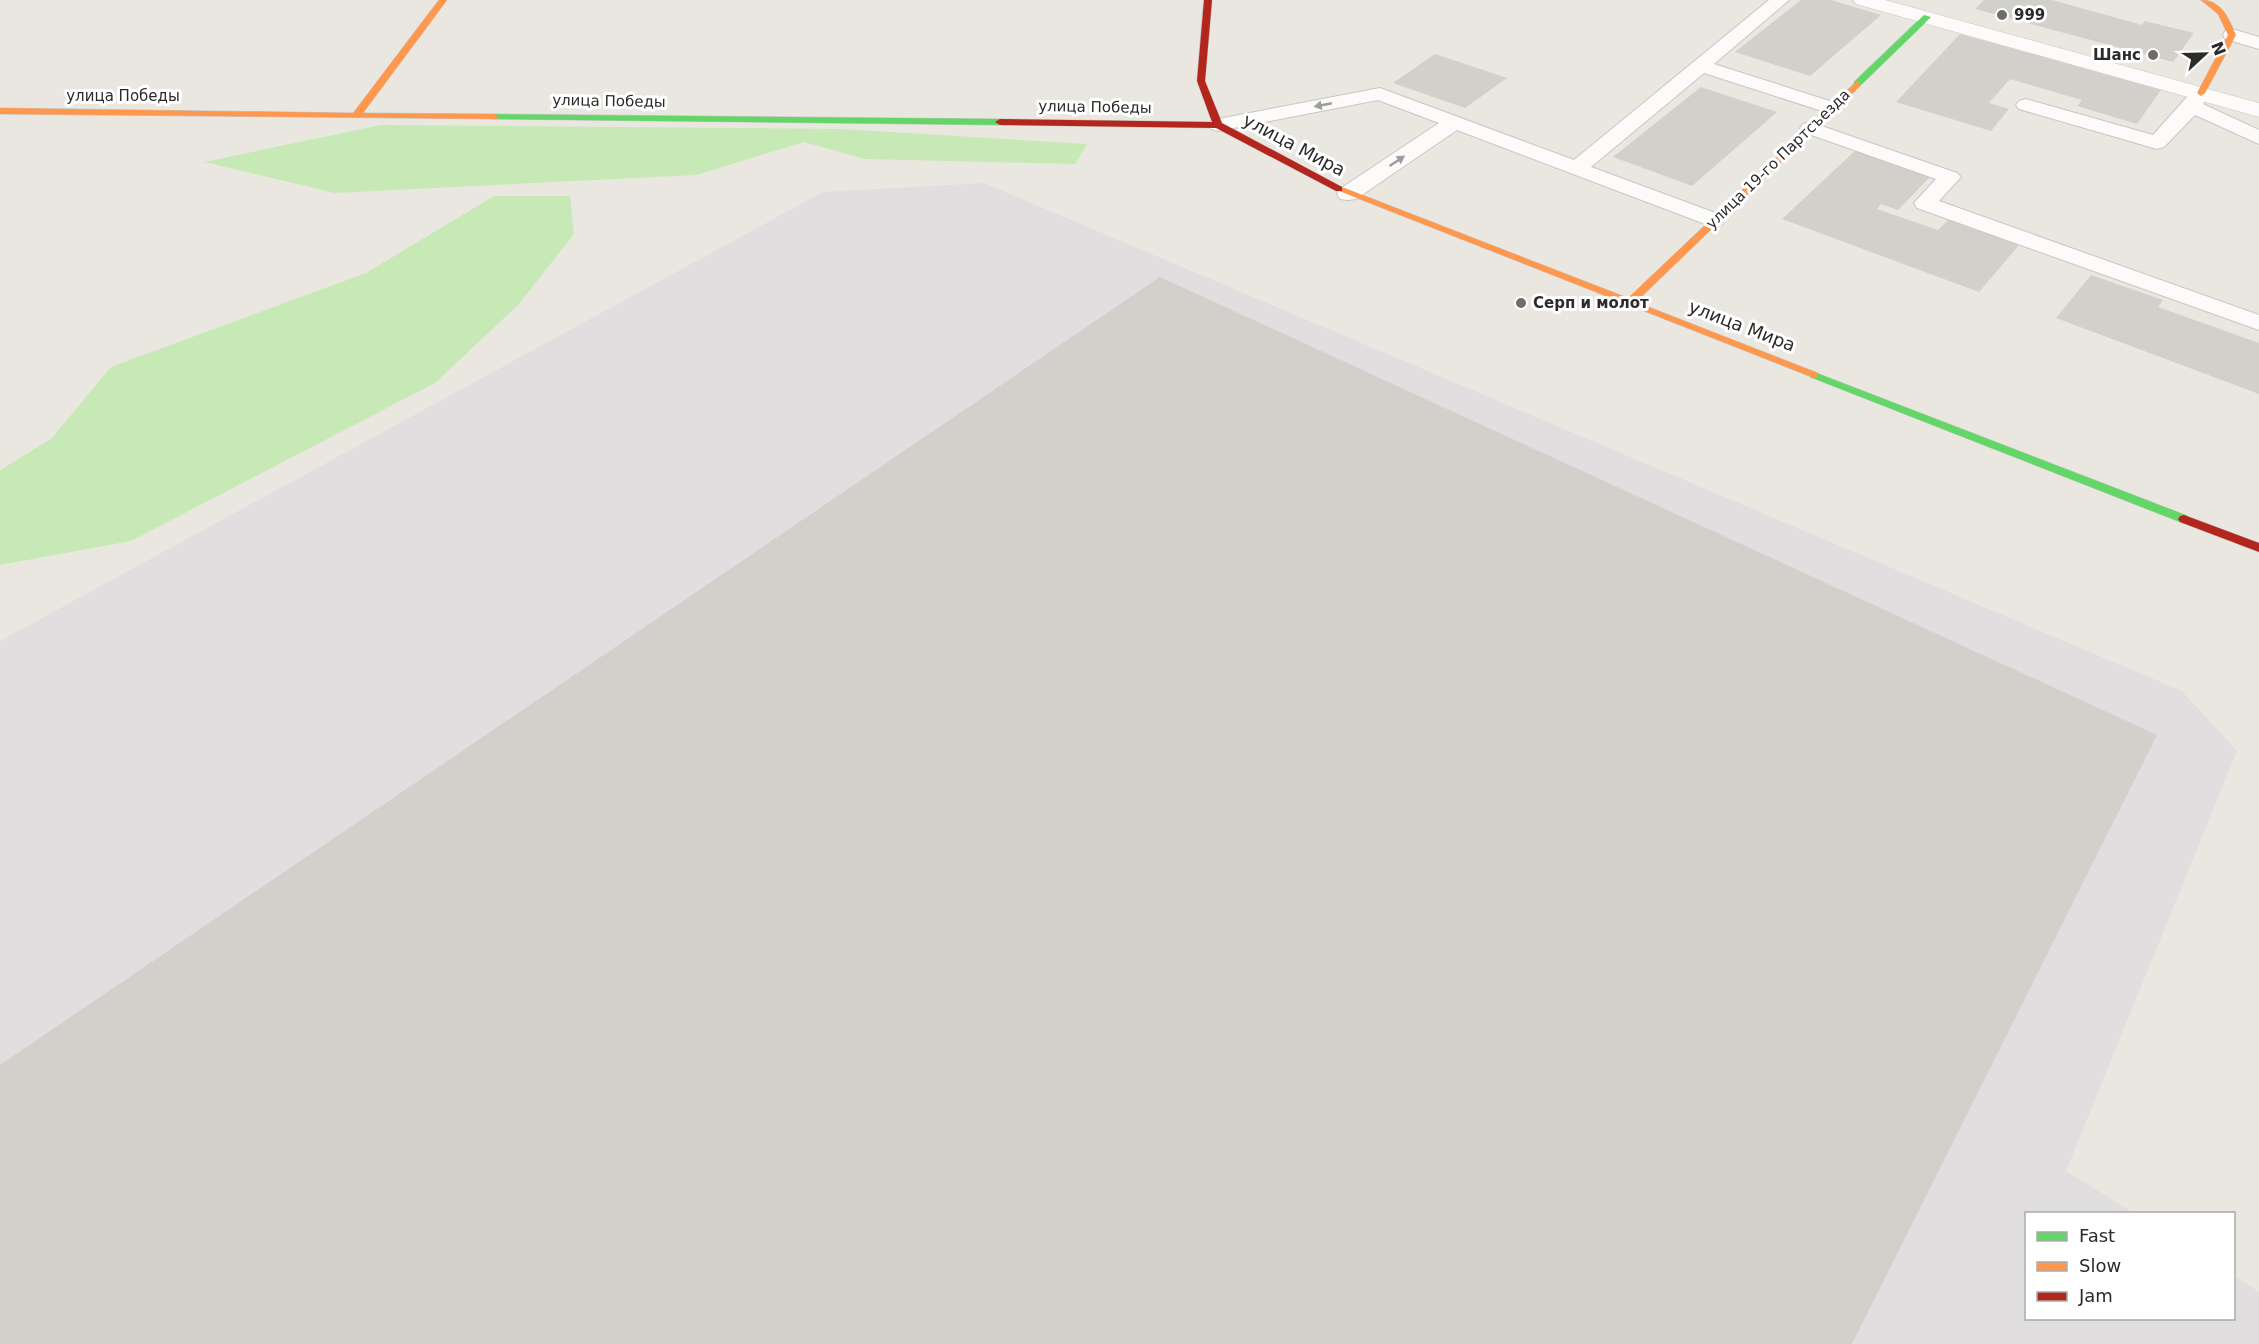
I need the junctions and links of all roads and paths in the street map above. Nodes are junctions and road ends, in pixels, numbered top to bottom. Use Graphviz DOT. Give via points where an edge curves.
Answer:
graph roads {
  1 [pos="443,0"];
  2 [pos="1208,0"];
  3 [pos="1780,0"];
  4 [pos="1863,0"];
  5 [pos="2205,0"];
  6 [pos="1927,17"];
  7 [pos="2232,35"];
  8 [pos="2259,43"];
  9 [pos="1702,66"];
  10 [pos="2196,100"];
  11 [pos="2026,105"];
  12 [pos="1832,108"];
  13 [pos="2259,110"];
  14 [pos="0,111"];
  15 [pos="357,114"];
  16 [pos="1455,122"];
  17 [pos="1218,125"];
  18 [pos="1809,129"];
  19 [pos="2259,138"];
  20 [pos="1577,168"];
  21 [pos="1348,194"];
  22 [pos="1713,220"];
  23 [pos="1630,302"];
  24 [pos="2259,323"];
  25 [pos="2259,548"];
  1 -- 15 [label="street"];
  2 -- 17 [label="street" via="1201,81"];
  3 -- 9 [label="lane"];
  4 -- 6 [label="street"];
  5 -- 7 [label="street" via="2222,13"];
  6 -- 10 [label="street"];
  6 -- 12 [label="street, улица 19-го Партсъезда"];
  7 -- 8 [label="lane"];
  7 -- 10 [label="street"];
  9 -- 12 [label="lane"];
  9 -- 20 [label="lane"];
  10 -- 11 [label="lane" via="2157,143"];
  10 -- 13 [label="street"];
  10 -- 19 [label="lane"];
  12 -- 18 [label="street, улица 19-го Партсъезда"];
  14 -- 15 [label="street, улица Победы"];
  15 -- 17 [label="street, улица Победы"];
  16 -- 17 [label="lane, one-way" via="1380,94"];
  16 -- 20 [label="lane"];
  21 -- 16 [label="lane, one-way"];
  17 -- 21 [label="street, улица Мира"];
  18 -- 22 [label="street, улица 19-го Партсъезда"];
  18 -- 24 [label="lane" via="1950,177 1925,203"];
  20 -- 22 [label="lane"];
  21 -- 23 [label="street, улица Мира"];
  22 -- 23 [label="street, улица 19-го Партсъезда"];
  23 -- 25 [label="street, улица Мира"];
}
